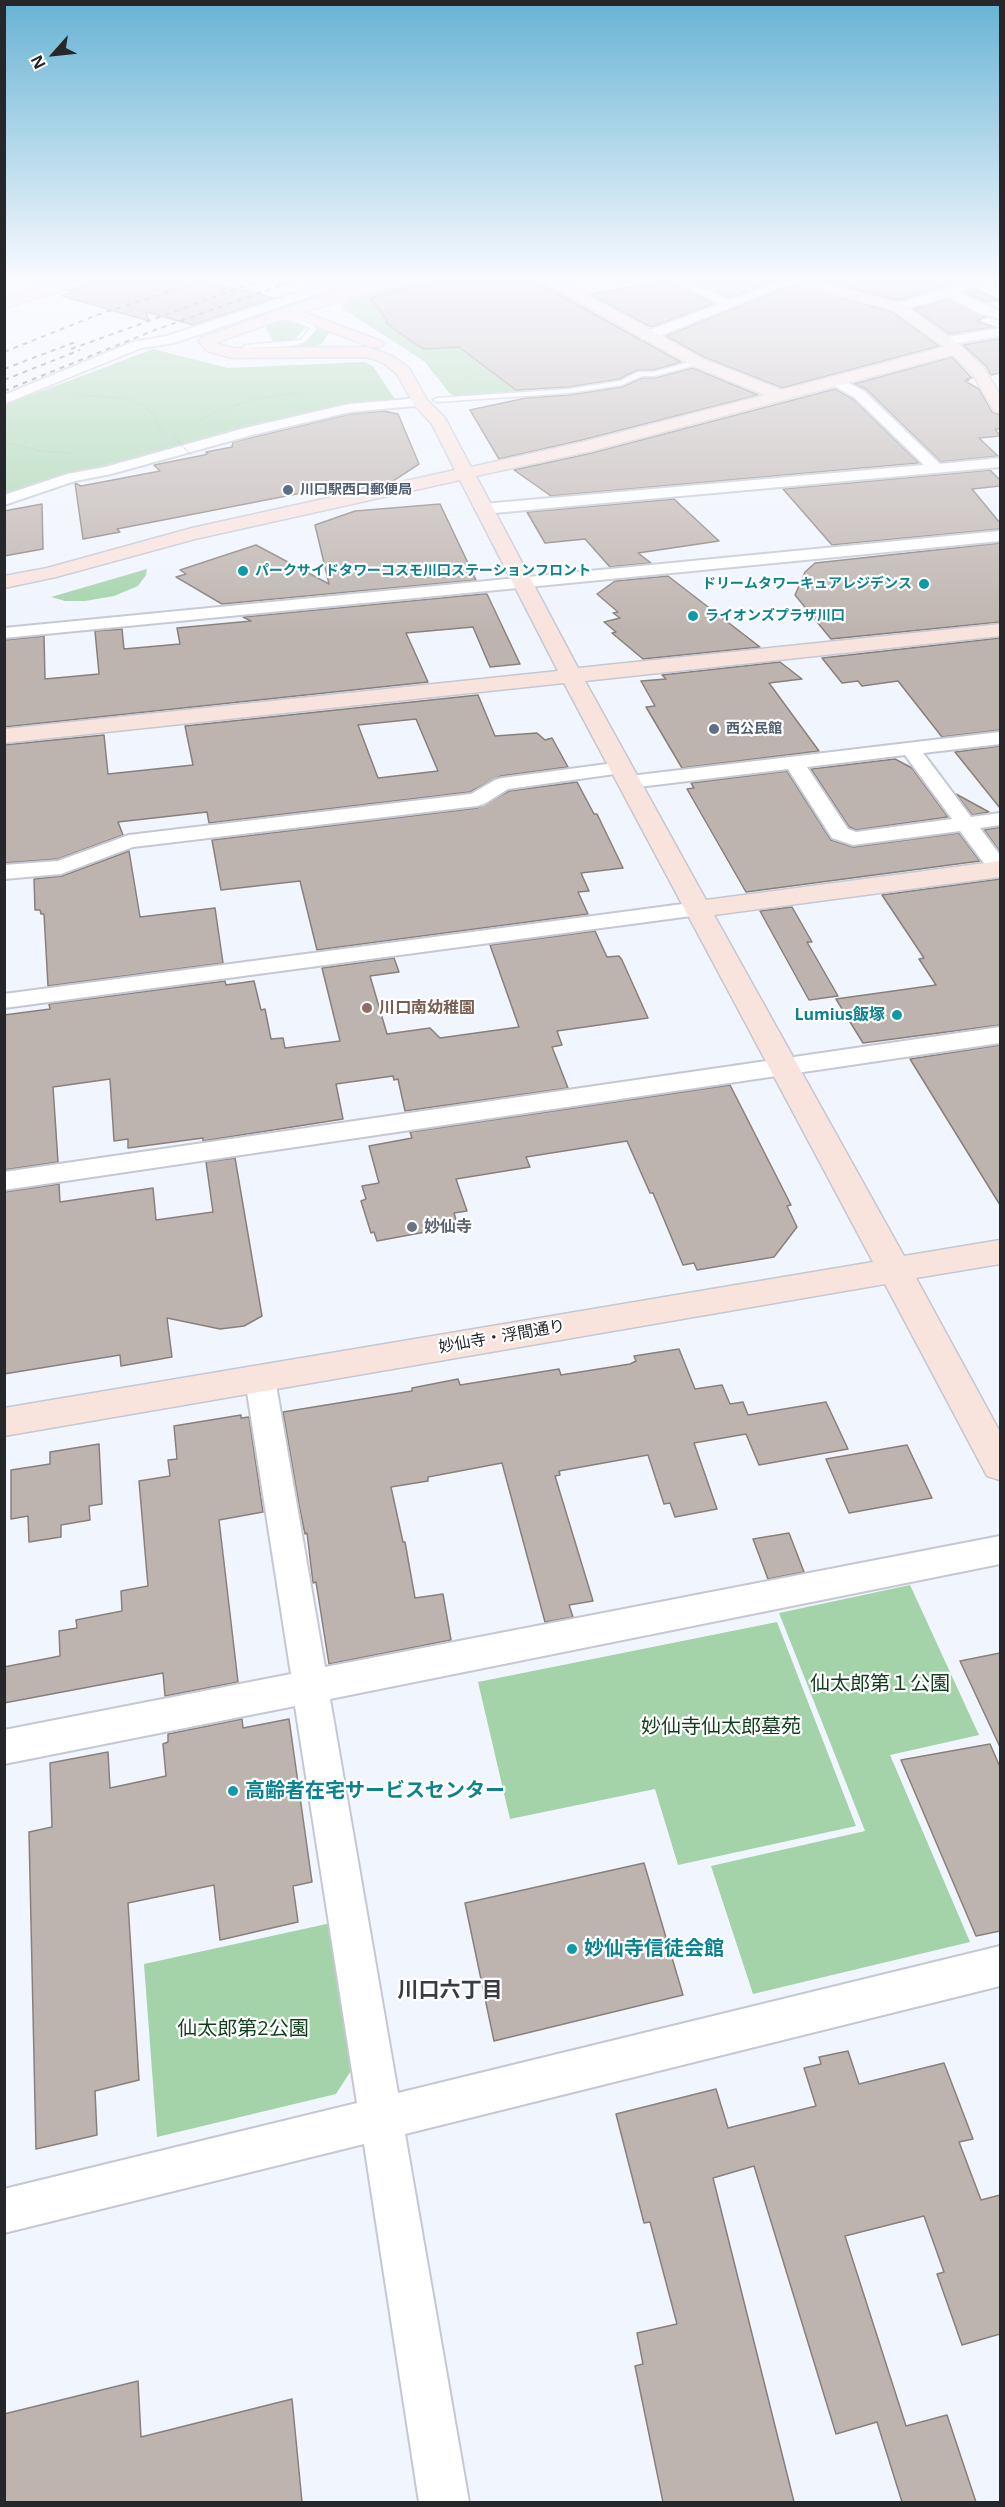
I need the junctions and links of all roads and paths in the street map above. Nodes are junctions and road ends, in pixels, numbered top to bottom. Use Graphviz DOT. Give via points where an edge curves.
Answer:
graph roads {
  1 [pos="123,398"];
  2 [pos="261,398"];
  3 [pos="426,398"];
  4 [pos="428,398"];
  5 [pos="471,398"];
  6 [pos="769,398"];
  7 [pos="863,398"];
  8 [pos="429,401"];
  9 [pos="199,422"];
  10 [pos="155,434"];
  11 [pos="174,437"];
  12 [pos="4,442"];
  13 [pos="75,453"];
  14 [pos="191,455"];
  15 [pos="1000,464"];
  16 [pos="937,469"];
  17 [pos="466,475"];
  18 [pos="4,500"];
  19 [pos="351,500"];
  20 [pos="483,509"];
  21 [pos="1000,536"];
  22 [pos="4,572"];
  23 [pos="4,582"];
  24 [pos="524,583"];
  25 [pos="4,591"];
  26 [pos="1000,630"];
  27 [pos="4,633"];
  28 [pos="572,677"];
  29 [pos="4,736"];
  30 [pos="1000,738"];
  31 [pos="910,749"];
  32 [pos="794,763"];
  33 [pos="626,775"];
  34 [pos="1000,819"];
  35 [pos="965,824"];
  36 [pos="1000,869"];
  37 [pos="4,872"];
  38 [pos="698,909"];
  39 [pos="4,1001"];
  40 [pos="1000,1035"];
  41 [pos="783,1067"];
  42 [pos="4,1181"];
  43 [pos="1000,1252"];
  44 [pos="896,1269"];
  45 [pos="260,1379"];
  46 [pos="4,1422"];
  47 [pos="1000,1465"];
  48 [pos="1000,1550"];
  49 [pos="310,1688"];
  50 [pos="4,1747"];
  51 [pos="1000,1966"];
  52 [pos="380,2118"];
  53 [pos="4,2211"];
  54 [pos="444,2502"];
  1 -- 10 [label="path" via="141,404 156,416 163,432"];
  2 -- 9 [label="path" via="214,412"];
  3 -- 8 [label="street"];
  4 -- 8 [label="street"];
  5 -- 8 [label="lane"];
  6 -- 17 [label="street"];
  7 -- 16 [label="street"];
  8 -- 17 [label="street"];
  8 -- 18 [label="street" via="350,408 250,431 72,477"];
  11 -- 14 [label="path, bridge"];
  12 -- 13 [label="path" via="40,451"];
  15 -- 16 [label="street"];
  16 -- 20 [label="street"];
  17 -- 19 [label="street"];
  17 -- 20 [label="street"];
  19 -- 22 [label="street" via="310,504 154,535"];
  19 -- 23 [label="street" via="192,534"];
  19 -- 25 [label="street" via="297,520"];
  20 -- 24 [label="street"];
  21 -- 24 [label="street"];
  24 -- 27 [label="street"];
  24 -- 28 [label="street"];
  26 -- 28 [label="street"];
  28 -- 29 [label="street"];
  28 -- 33 [label="street"];
  30 -- 31 [label="street"];
  31 -- 32 [label="street"];
  31 -- 35 [label="street"];
  32 -- 33 [label="street"];
  32 -- 35 [label="street" via="840,833 853,839"];
  33 -- 37 [label="street" via="502,784 477,800 129,841 61,867"];
  33 -- 38 [label="street"];
  34 -- 35 [label="street"];
  35 -- 36 [label="street"];
  36 -- 38 [label="street"];
  38 -- 39 [label="street"];
  38 -- 41 [label="street"];
  40 -- 41 [label="street"];
  41 -- 42 [label="street"];
  41 -- 44 [label="street"];
  43 -- 44 [label="street, 妙仙寺・浮間通り"];
  44 -- 45 [label="street, 妙仙寺・浮間通り"];
  44 -- 47 [label="street"];
  45 -- 46 [label="street, 妙仙寺・浮間通り"];
  45 -- 49 [label="street"];
  48 -- 49 [label="street"];
  49 -- 50 [label="street"];
  49 -- 52 [label="street"];
  51 -- 52 [label="street"];
  52 -- 53 [label="street"];
  52 -- 54 [label="street"];
}
